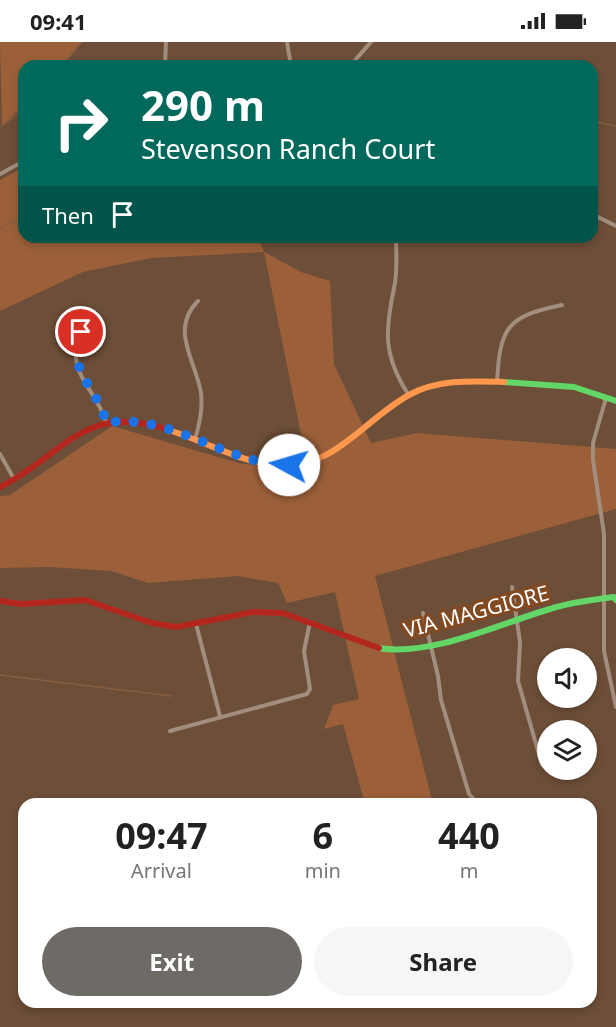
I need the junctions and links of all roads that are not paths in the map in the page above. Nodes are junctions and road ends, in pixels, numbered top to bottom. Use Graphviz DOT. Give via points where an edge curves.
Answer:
graph roads {
  1 [pos="166,42"];
  2 [pos="287,42"];
  3 [pos="371,42"];
  4 [pos="165,60"];
  5 [pos="290,60"];
  6 [pos="355,60"];
  7 [pos="18,164"];
  8 [pos="0,174"];
  9 [pos="598,217"];
  10 [pos="616,226"];
  11 [pos="396,243"];
  12 [pos="198,301"];
  13 [pos="562,305"];
  14 [pos="85,318"];
  15 [pos="497,382"];
  16 [pos="408,394"];
  17 [pos="606,398"];
  18 [pos="616,401"];
  19 [pos="106,423"];
  20 [pos="195,439"];
  21 [pos="0,454"];
  22 [pos="14,479"];
  23 [pos="0,487"];
  24 [pos="512,587"];
  25 [pos="616,596"];
  26 [pos="603,599"];
  27 [pos="0,601"];
  28 [pos="423,613"];
  29 [pos="516,619"];
  30 [pos="310,622"];
  31 [pos="196,623"];
  32 [pos="432,645"];
  33 [pos="616,707"];
  34 [pos="220,716"];
  35 [pos="170,731"];
  36 [pos="537,748"];
  37 [pos="473,798"];
  1 -- 4 [label="street"];
  2 -- 5 [label="street"];
  3 -- 6 [label="street"];
  7 -- 8 [label="street"];
  9 -- 10 [label="street"];
  11 -- 16 [label="street" via="387,340 394,368"];
  12 -- 20 [label="street" via="189,313 184,332 201,396 201,419"];
  13 -- 15 [label="street" via="530,312 509,328 500,348"];
  14 -- 19 [label="street" via="76,345 77,364"];
  15 -- 16 [label="street" via="450,381"];
  15 -- 17 [label="street" via="561,385"];
  16 -- 20 [label="street" via="348,444 300,464 267,464"];
  17 -- 18 [label="street"];
  17 -- 26 [label="street" via="592,460 604,534"];
  19 -- 20 [label="street" via="146,422"];
  19 -- 22 [label="street" via="75,434"];
  21 -- 22 [label="street"];
  22 -- 23 [label="street"];
  24 -- 29 [label="street"];
  25 -- 26 [label="street, VIA MAGGIORE"];
  26 -- 29 [label="street, VIA MAGGIORE" via="574,602"];
  26 -- 33 [label="street" via="605,659"];
  27 -- 31 [label="street, VIA MAGGIORE" via="18,604 82,599 147,624 174,627"];
  28 -- 32 [label="street"];
  29 -- 32 [label="street, VIA MAGGIORE"];
  29 -- 36 [label="street" via="520,642 518,681"];
  30 -- 31 [label="street, VIA MAGGIORE" via="284,613 254,611"];
  30 -- 32 [label="street, VIA MAGGIORE" via="378,648"];
  30 -- 34 [label="street" via="305,643 310,689 307,694"];
  31 -- 34 [label="street"];
  32 -- 37 [label="street" via="448,725"];
  34 -- 35 [label="street"];
}
